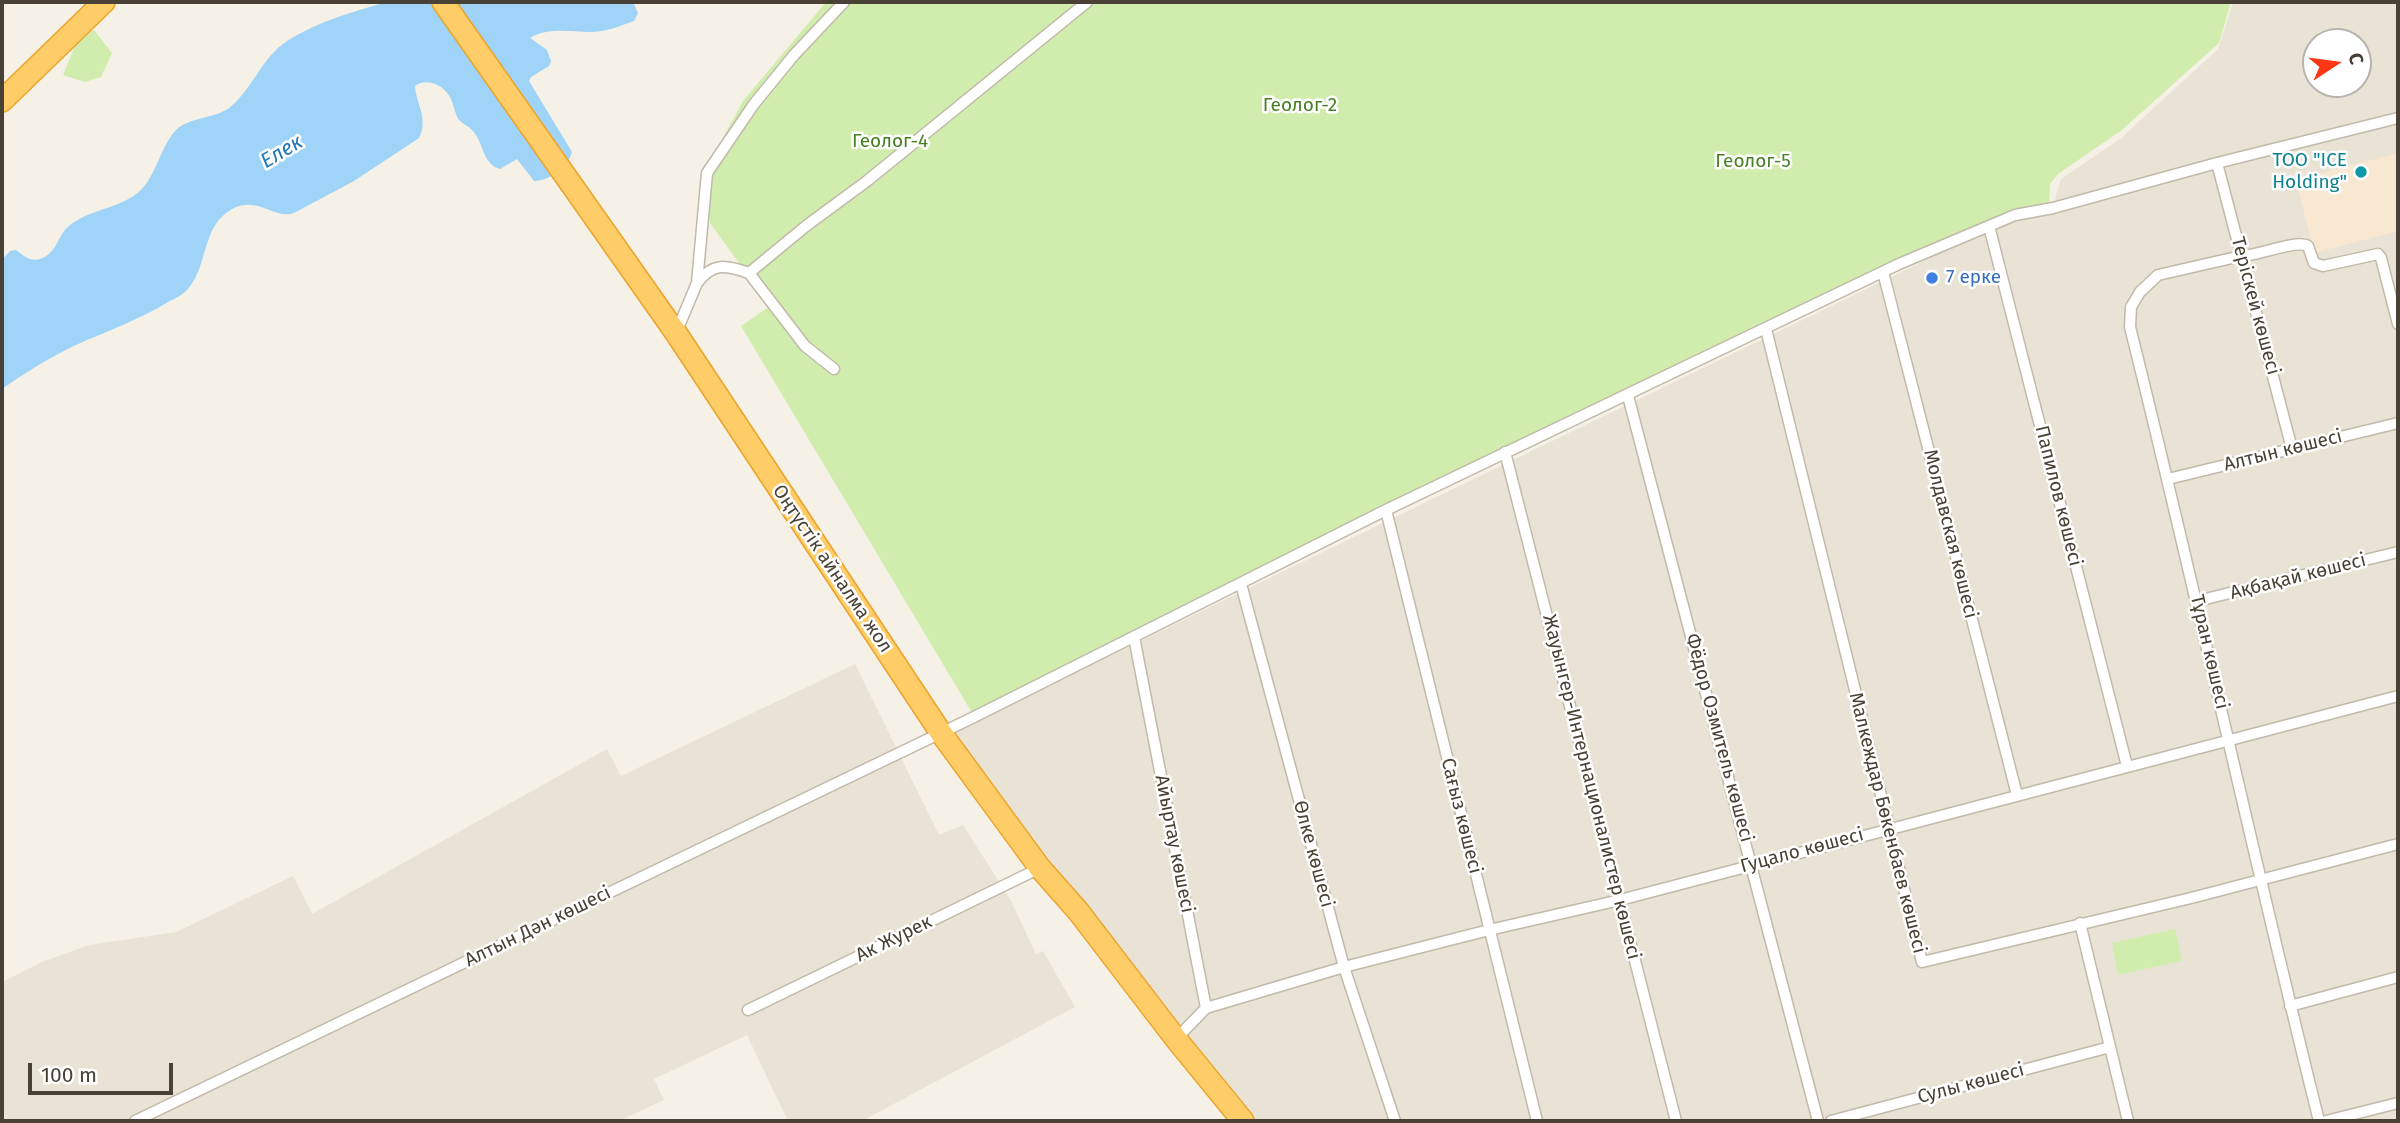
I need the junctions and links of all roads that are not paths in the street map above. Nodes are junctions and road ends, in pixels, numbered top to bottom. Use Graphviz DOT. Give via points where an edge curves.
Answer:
graph roads {
  1 [pos="104,2"];
  2 [pos="443,2"];
  3 [pos="844,2"];
  4 [pos="1087,2"];
  5 [pos="2,101"];
  6 [pos="2398,118"];
  7 [pos="2217,163"];
  8 [pos="1989,226"];
  9 [pos="2241,256"];
  10 [pos="1883,272"];
  11 [pos="749,273"];
  12 [pos="697,283"];
  13 [pos="2398,324"];
  14 [pos="1766,329"];
  15 [pos="676,333"];
  16 [pos="834,369"];
  17 [pos="1628,396"];
  18 [pos="2398,423"];
  19 [pos="2292,449"];
  20 [pos="1505,452"];
  21 [pos="2168,479"];
  22 [pos="1386,510"];
  23 [pos="2398,552"];
  24 [pos="1241,584"];
  25 [pos="2197,601"];
  26 [pos="1134,638"];
  27 [pos="2398,696"];
  28 [pos="941,733"];
  29 [pos="2230,741"];
  30 [pos="2127,766"];
  31 [pos="2017,795"];
  32 [pos="1888,829"];
  33 [pos="2398,844"];
  34 [pos="1753,864"];
  35 [pos="1040,868"];
  36 [pos="2260,880"];
  37 [pos="1620,900"];
  38 [pos="2080,923"];
  39 [pos="1489,930"];
  40 [pos="1344,967"];
  41 [pos="2398,978"];
  42 [pos="2290,1006"];
  43 [pos="1206,1008"];
  44 [pos="748,1010"];
  45 [pos="1176,1039"];
  46 [pos="2110,1047"];
  47 [pos="2398,1102"];
  48 [pos="135,1121"];
  49 [pos="1242,1121"];
  50 [pos="1395,1121"];
  51 [pos="1537,1121"];
  52 [pos="1676,1121"];
  53 [pos="1818,1121"];
  54 [pos="1831,1121"];
  55 [pos="2128,1121"];
  56 [pos="2319,1121"];
  57 [pos="2326,1121"];
  1 -- 5 [label="highway"];
  2 -- 15 [label="highway, Оңтүстік айналма жол"];
  3 -- 12 [label="street" via="793,55 707,173"];
  4 -- 11 [label="street"];
  6 -- 7 [label="street, Алтын Дән көшесі"];
  7 -- 8 [label="street, Алтын Дән көшесі" via="2015,215"];
  7 -- 9 [label="street, Теріскей көшесі"];
  8 -- 10 [label="street, Алтын Дән көшесі"];
  8 -- 30 [label="street, Папилов көшесі"];
  9 -- 13 [label="street" via="2300,243 2308,246 2314,263 2323,266 2378,254"];
  9 -- 19 [label="street, Теріскей көшесі"];
  9 -- 21 [label="street, Тұран көшесі" via="2158,275 2131,307 2130,327"];
  10 -- 14 [label="street, Алтын Дән көшесі"];
  10 -- 31 [label="street, Молдавская көшесі"];
  11 -- 12 [label="street" via="718,267 706,271"];
  11 -- 16 [label="street" via="805,346"];
  12 -- 15 [label="street"];
  14 -- 17 [label="street, Алтын Дән көшесі"];
  14 -- 32 [label="street, Малкеждар Бөкенбаев көшесі"];
  15 -- 28 [label="highway, Оңтүстік айналма жол"];
  17 -- 20 [label="street, Алтын Дән көшесі"];
  17 -- 34 [label="street, Фёдор Озмитель көшесі"];
  18 -- 19 [label="street, Алтын көшесі"];
  19 -- 21 [label="street, Алтын көшесі"];
  20 -- 22 [label="street, Алтын Дән көшесі"];
  20 -- 37 [label="street, Жауынгер-Интернационалистер көшесі"];
  21 -- 25 [label="street, Тұран көшесі"];
  22 -- 24 [label="street, Алтын Дән көшесі"];
  22 -- 39 [label="street, Сағыз көшесі"];
  23 -- 25 [label="street, Ақбақай көшесі"];
  24 -- 26 [label="street, Алтын Дән көшесі"];
  24 -- 40 [label="street, Өлке көшесі"];
  25 -- 29 [label="street, Тұран көшесі"];
  26 -- 28 [label="street, Алтын Дән көшесі"];
  26 -- 43 [label="street, Айыртау көшесі"];
  27 -- 29 [label="street, Гуцало көшесі"];
  28 -- 35 [label="highway, Оңтүстік айналма жол"];
  28 -- 48 [label="street, Алтын Дән көшесі"];
  29 -- 30 [label="street, Гуцало көшесі"];
  29 -- 36 [label="street, Тұран көшесі"];
  30 -- 31 [label="street, Гуцало көшесі"];
  31 -- 32 [label="street, Гуцало көшесі"];
  32 -- 34 [label="street, Гуцало көшесі"];
  32 -- 38 [label="street, Малкеждар Бөкенбаев көшесі" via="1922,962"];
  33 -- 36 [label="street, Малкеждар Бөкенбаев көшесі"];
  34 -- 37 [label="street, Гуцало көшесі"];
  34 -- 53 [label="street, Фёдор Озмитель көшесі"];
  35 -- 44 [label="street, Ак Журек"];
  35 -- 45 [label="highway, Оңтүстік айналма жол" via="1079,911"];
  36 -- 38 [label="street, Малкеждар Бөкенбаев көшесі"];
  36 -- 42 [label="street, Тұран көшесі"];
  37 -- 39 [label="street, Гуцало көшесі"];
  37 -- 52 [label="street, Жауынгер-Интернационалистер көшесі"];
  38 -- 46 [label="street"];
  39 -- 40 [label="street, Гуцало көшесі"];
  39 -- 51 [label="street, Сағыз көшесі"];
  40 -- 43 [label="street, Гуцало көшесі"];
  40 -- 50 [label="street, Өлке көшесі"];
  41 -- 42 [label="street"];
  42 -- 56 [label="street, Тұран көшесі"];
  43 -- 45 [label="street"];
  45 -- 49 [label="highway, Оңтүстік айналма жол"];
  46 -- 54 [label="street, Сулы көшесі"];
  46 -- 55 [label="street"];
  47 -- 57 [label="street"];
}
